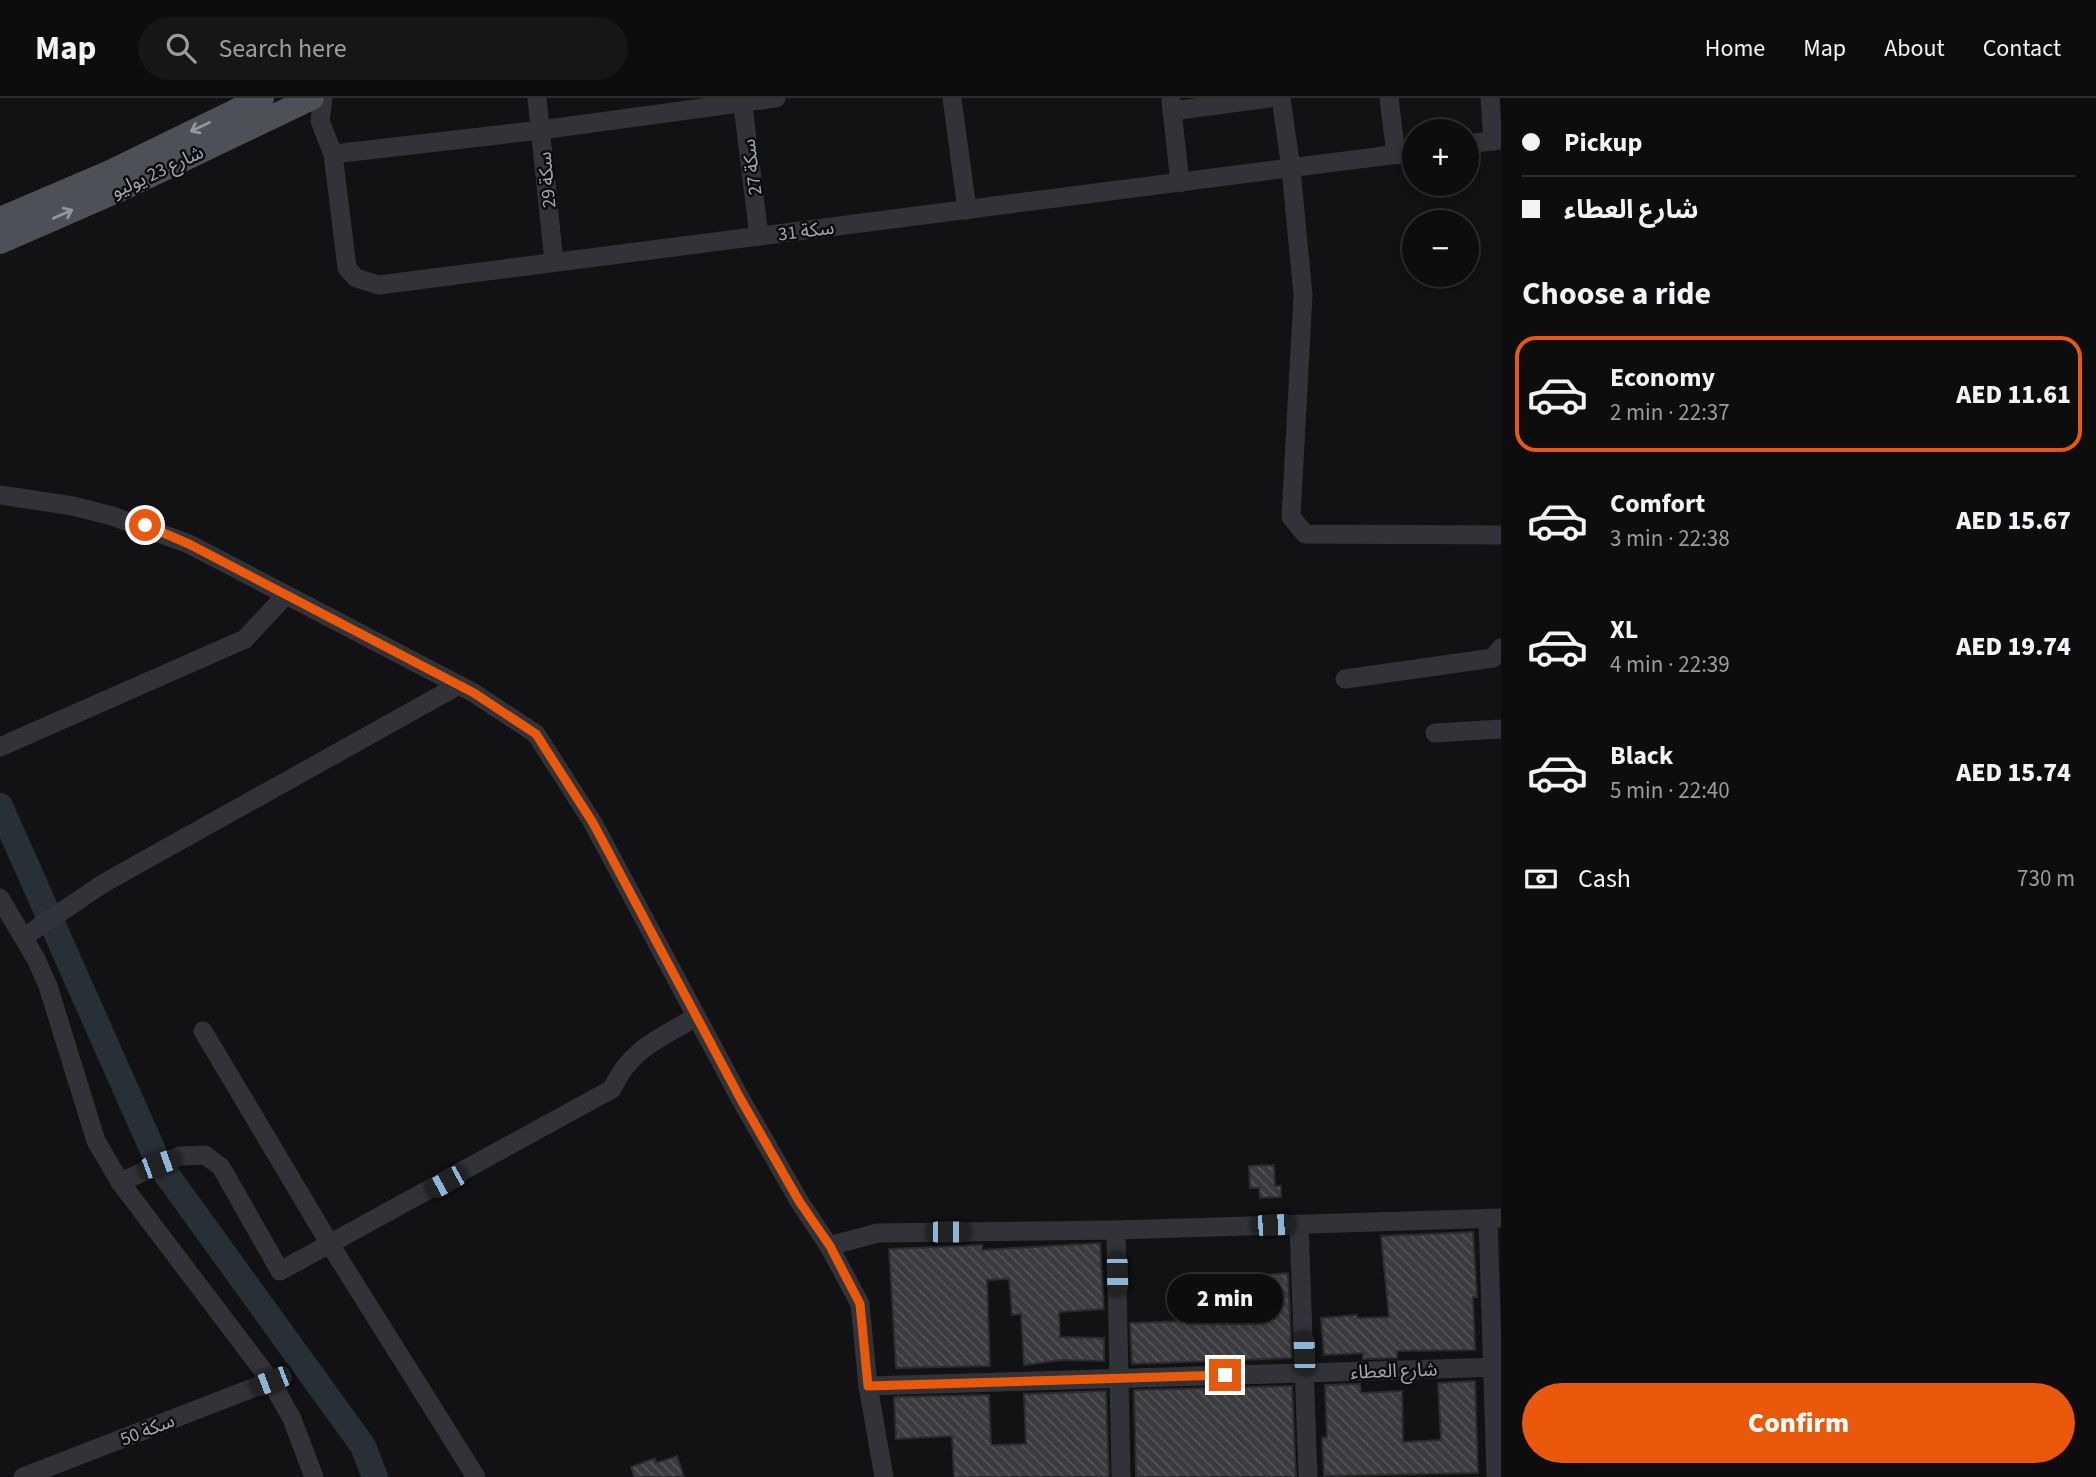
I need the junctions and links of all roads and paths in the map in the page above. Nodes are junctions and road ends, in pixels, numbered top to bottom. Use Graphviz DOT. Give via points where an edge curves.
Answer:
graph roads {
  1 [pos="312,98"];
  2 [pos="323,98"];
  3 [pos="537,98"];
  4 [pos="776,98"];
  5 [pos="952,98"];
  6 [pos="1269,98"];
  7 [pos="1281,98"];
  8 [pos="1389,98"];
  9 [pos="1490,98"];
  10 [pos="743,100"];
  11 [pos="1171,104"];
  12 [pos="271,105"];
  13 [pos="322,127"];
  14 [pos="541,130"];
  15 [pos="1497,140"];
  16 [pos="1479,142"];
  17 [pos="1402,143"];
  18 [pos="1402,153"];
  19 [pos="333,154"];
  20 [pos="1291,169"];
  21 [pos="1180,183"];
  22 [pos="967,210"];
  23 [pos="0,219"];
  24 [pos="759,236"];
  25 [pos="0,242"];
  26 [pos="554,262"];
  27 [pos="0,495"];
  28 [pos="1501,535"];
  29 [pos="286,595"];
  30 [pos="1501,648"];
  31 [pos="1345,679"];
  32 [pos="458,685"];
  33 [pos="1501,729"];
  34 [pos="1435,733"];
  35 [pos="0,747"];
  36 [pos="0,898"];
  37 [pos="24,937"];
  38 [pos="696,1017"];
  39 [pos="203,1031"];
  40 [pos="120,1182"];
  41 [pos="1494,1218"];
  42 [pos="1299,1224"];
  43 [pos="1116,1230"];
  44 [pos="331,1246"];
  45 [pos="830,1246"];
  46 [pos="1497,1368"];
  47 [pos="1304,1373"];
  48 [pos="1119,1378"];
  49 [pos="271,1381"];
  50 [pos="868,1386"];
  51 [pos="23,1477"];
  52 [pos="314,1477"];
  53 [pos="476,1477"];
  54 [pos="884,1477"];
  55 [pos="1121,1477"];
  56 [pos="1308,1477"];
  57 [pos="1496,1477"];
  1 -- 12 [label="main road, شارع 23 يوليو"];
  2 -- 13 [label="street, سكة 31"];
  3 -- 14 [label="street, سكة 29"];
  4 -- 10 [label="street"];
  5 -- 22 [label="street"];
  6 -- 11 [label="street"];
  7 -- 20 [label="street"];
  8 -- 17 [label="street"];
  9 -- 15 [label="street"];
  10 -- 14 [label="street"];
  10 -- 24 [label="street, سكة 27"];
  11 -- 21 [label="street"];
  12 -- 13 [label="street"];
  12 -- 23 [label="main road, شارع 23 يوليو, one-way"];
  25 -- 12 [label="main road, شارع 23 يوليو, one-way" via="126,187"];
  13 -- 19 [label="street, سكة 31"];
  14 -- 19 [label="street"];
  14 -- 26 [label="street, سكة 29"];
  15 -- 16 [label="street"];
  18 -- 20 [label="street, سكة 31"];
  19 -- 26 [label="street, سكة 31" via="345,260 356,278 379,285"];
  20 -- 21 [label="street, سكة 31"];
  20 -- 28 [label="street" via="1303,295 1291,517 1297,528 1305,534"];
  21 -- 22 [label="street, سكة 31"];
  22 -- 24 [label="street, سكة 31"];
  24 -- 26 [label="street, سكة 31"];
  27 -- 29 [label="street" via="73,506 145,525"];
  29 -- 32 [label="street"];
  29 -- 35 [label="street" via="245,639"];
  30 -- 31 [label="street" via="1493,658"];
  32 -- 37 [label="street" via="104,883"];
  32 -- 38 [label="street" via="536,734 593,823"];
  33 -- 34 [label="street"];
  36 -- 37 [label="street"];
  37 -- 40 [label="street" via="48,986 96,1141"];
  38 -- 44 [label="street" via="639,1049 611,1089"];
  38 -- 45 [label="street" via="792,1189"];
  39 -- 44 [label="street"];
  40 -- 44 [label="street" via="180,1156 205,1155 221,1167 280,1272"];
  40 -- 49 [label="street"];
  41 -- 42 [label="street"];
  41 -- 46 [label="street"];
  42 -- 43 [label="street"];
  42 -- 47 [label="street"];
  43 -- 45 [label="street" via="878,1233"];
  43 -- 48 [label="street"];
  44 -- 53 [label="street"];
  45 -- 50 [label="street" via="860,1304"];
  46 -- 47 [label="street, شارع العطاء"];
  46 -- 57 [label="street"];
  47 -- 48 [label="street, شارع العطاء"];
  47 -- 56 [label="street"];
  48 -- 50 [label="street, شارع العطاء"];
  48 -- 55 [label="street"];
  49 -- 51 [label="street, سكة 50"];
  49 -- 52 [label="street" via="292,1419"];
  50 -- 54 [label="street"];
}
